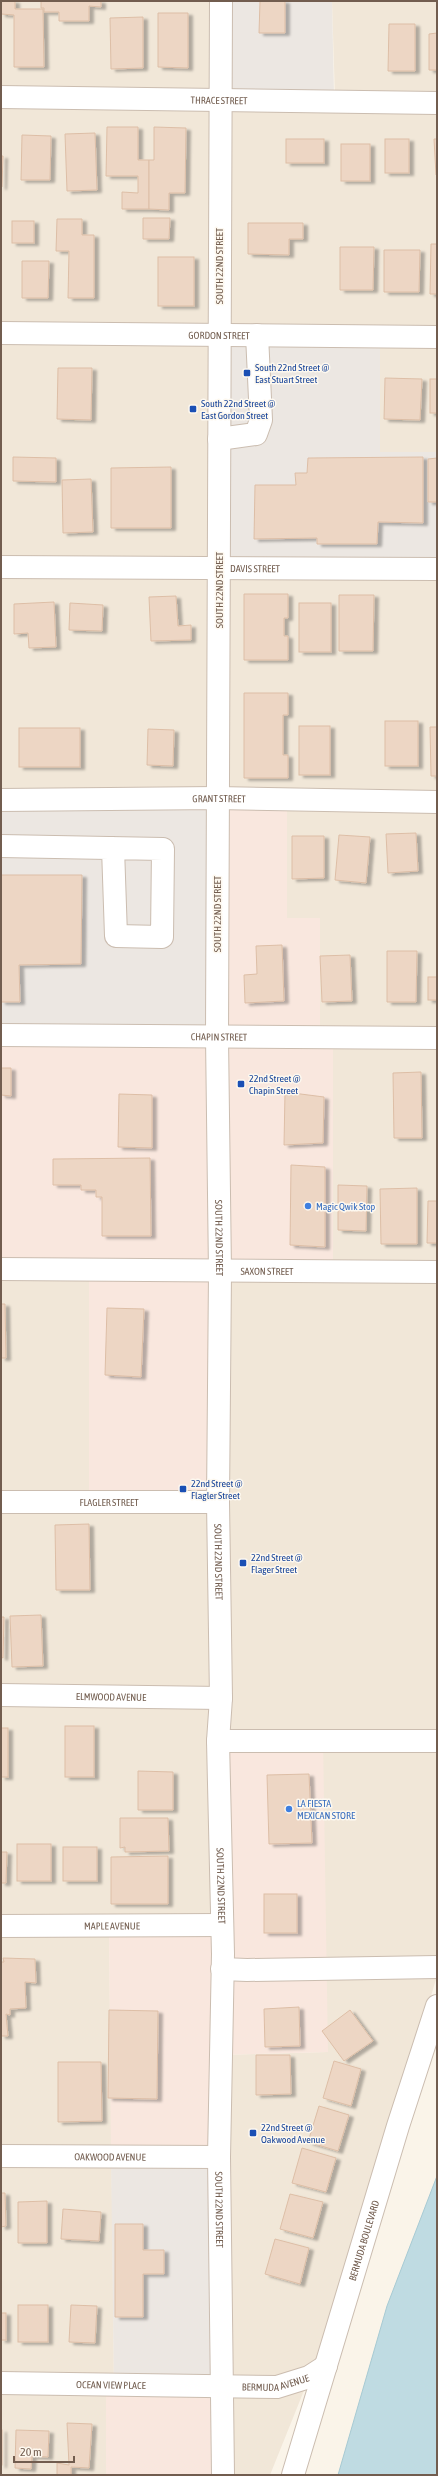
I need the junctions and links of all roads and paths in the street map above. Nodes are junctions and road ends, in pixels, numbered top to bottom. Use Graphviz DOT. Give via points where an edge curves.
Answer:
graph roads {
  1 [pos="220,1"];
  2 [pos="1,97"];
  3 [pos="220,101"];
  4 [pos="437,103"];
  5 [pos="1,332"];
  6 [pos="218,335"];
  7 [pos="257,335"];
  8 [pos="437,337"];
  9 [pos="219,439"];
  10 [pos="1,567"];
  11 [pos="219,568"];
  12 [pos="437,569"];
  13 [pos="217,798"];
  14 [pos="1,800"];
  15 [pos="437,802"];
  16 [pos="1,846"];
  17 [pos="113,848"];
  18 [pos="1,1035"];
  19 [pos="217,1037"];
  20 [pos="437,1038"];
  21 [pos="1,1269"];
  22 [pos="220,1272"];
  23 [pos="437,1272"];
  24 [pos="1,1502"];
  25 [pos="218,1502"];
  26 [pos="1,1695"];
  27 [pos="221,1698"];
  28 [pos="218,1741"];
  29 [pos="437,1741"];
  30 [pos="222,1925"];
  31 [pos="1,1926"];
  32 [pos="437,1966"];
  33 [pos="222,1969"];
  34 [pos="437,2006"];
  35 [pos="1,2156"];
  36 [pos="219,2157"];
  37 [pos="326,2366"];
  38 [pos="1,2383"];
  39 [pos="221,2385"];
  40 [pos="223,2475"];
  41 [pos="293,2475"];
  1 -- 3 [label="street, SOUTH 22ND STREET"];
  2 -- 3 [label="street, THRACE STREET"];
  3 -- 4 [label="street, THRACE STREET"];
  3 -- 6 [label="street, SOUTH 22ND STREET"];
  5 -- 6 [label="street, GORDON STREET"];
  6 -- 7 [label="street, GORDON STREET"];
  6 -- 9 [label="street, SOUTH 22ND STREET"];
  7 -- 8 [label="street, GORDON STREET"];
  7 -- 9 [label="street" via="261,420 256,434"];
  9 -- 11 [label="street, SOUTH 22ND STREET"];
  10 -- 11 [label="street, DAVIS STREET"];
  11 -- 12 [label="street, DAVIS STREET"];
  11 -- 13 [label="street, SOUTH 22ND STREET"];
  13 -- 14 [label="street, GRANT STREET"];
  13 -- 15 [label="street, GRANT STREET"];
  13 -- 19 [label="street, SOUTH 22ND STREET"];
  16 -- 17 [label="street"];
  18 -- 19 [label="street, CHAPIN STREET"];
  19 -- 20 [label="street, CHAPIN STREET"];
  19 -- 22 [label="street, SOUTH 22ND STREET"];
  21 -- 22 [label="street, SAXON STREET"];
  22 -- 23 [label="street, SAXON STREET"];
  22 -- 25 [label="street, SOUTH 22ND STREET"];
  24 -- 25 [label="street, FLAGLER STREET"];
  25 -- 27 [label="street, SOUTH 22ND STREET"];
  26 -- 27 [label="street, ELMWOOD AVENUE"];
  27 -- 28 [label="street, SOUTH 22ND STREET"];
  28 -- 29 [label="street"];
  28 -- 30 [label="street, SOUTH 22ND STREET"];
  30 -- 31 [label="street, MAPLE AVENUE"];
  30 -- 33 [label="street, SOUTH 22ND STREET"];
  32 -- 33 [label="street"];
  33 -- 36 [label="street, SOUTH 22ND STREET"];
  34 -- 37 [label="street, BERMUDA BOULEVARD"];
  35 -- 36 [label="street, OAKWOOD AVENUE"];
  36 -- 39 [label="street, SOUTH 22ND STREET"];
  37 -- 39 [label="street, BERMUDA AVENUE" via="309,2377 278,2387"];
  37 -- 41 [label="street, BERMUDA BOULEVARD"];
  38 -- 39 [label="street, OCEAN VIEW PLACE"];
  39 -- 40 [label="street, SOUTH 22ND STREET"];
}
